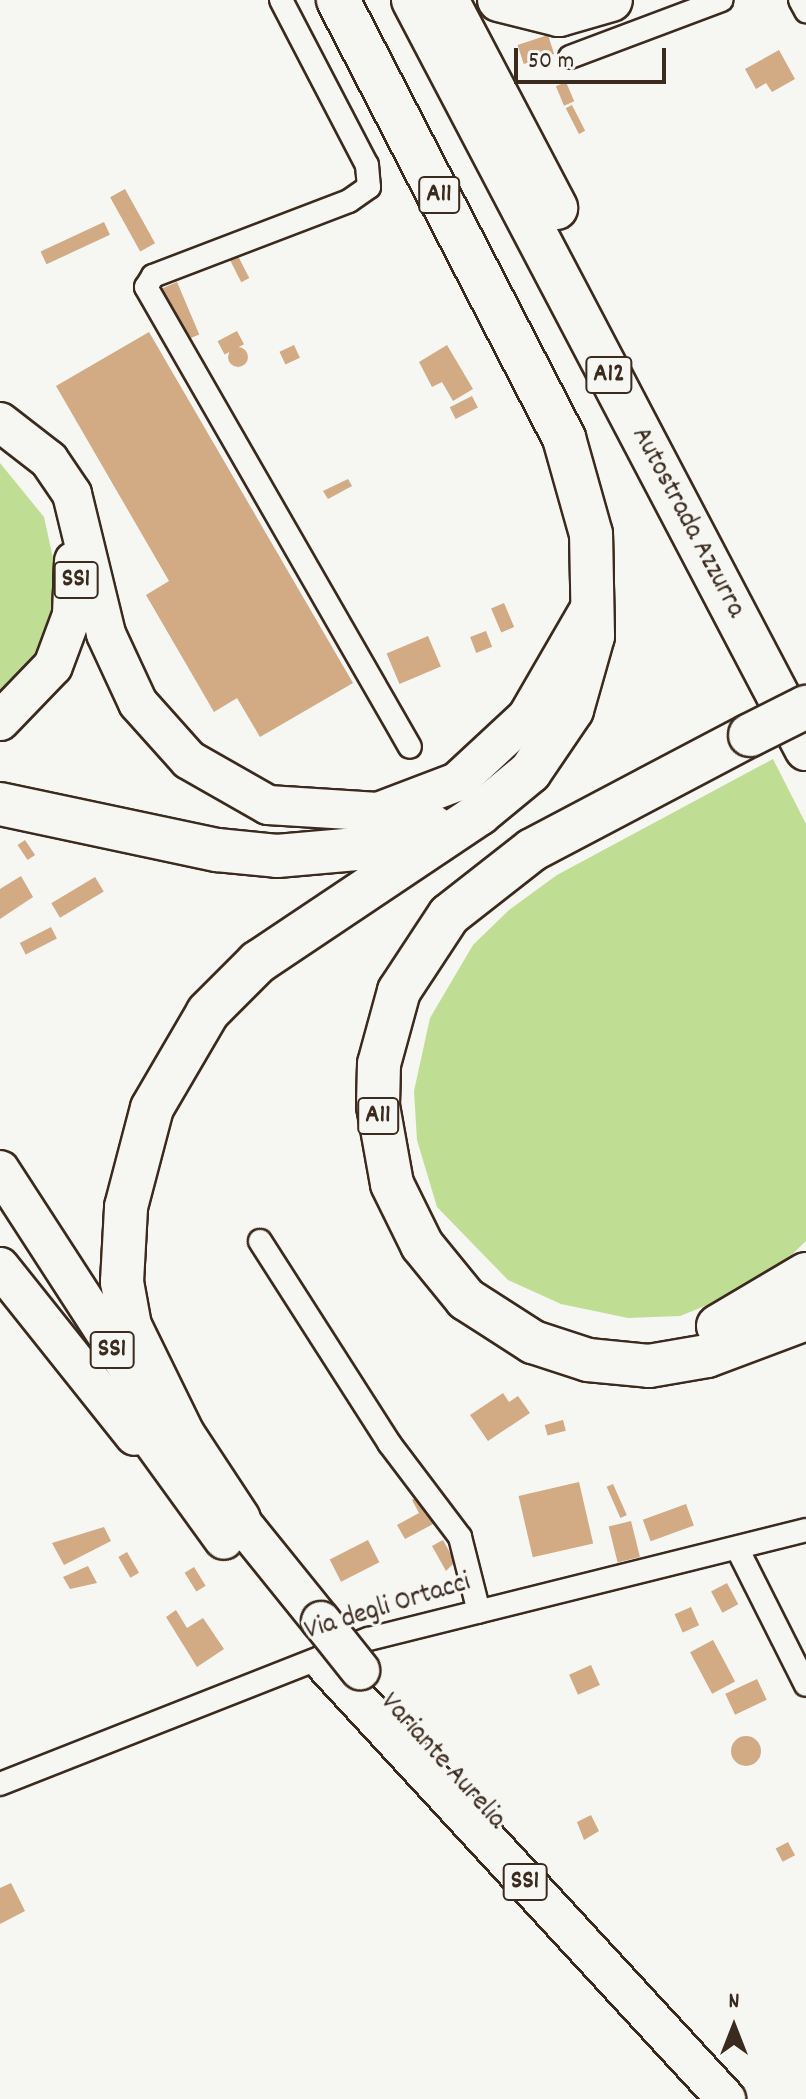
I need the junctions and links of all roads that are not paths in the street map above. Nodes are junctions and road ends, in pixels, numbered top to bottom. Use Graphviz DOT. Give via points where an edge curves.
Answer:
graph roads {
  1 [pos="281,0"];
  2 [pos="338,0"];
  3 [pos="413,0"];
  4 [pos="447,0"];
  5 [pos="499,0"];
  6 [pos="611,0"];
  7 [pos="722,0"];
  8 [pos="800,0"];
  9 [pos="806,11"];
  10 [pos="570,57"];
  11 [pos="0,422"];
  12 [pos="0,441"];
  13 [pos="592,605"];
  14 [pos="806,688"];
  15 [pos="806,707"];
  16 [pos="0,721"];
  17 [pos="806,730"];
  18 [pos="756,744"];
  19 [pos="410,747"];
  20 [pos="806,749"];
  21 [pos="0,784"];
  22 [pos="0,804"];
  23 [pos="374,839"];
  24 [pos="0,1170"];
  25 [pos="0,1213"];
  26 [pos="260,1241"];
  27 [pos="0,1267"];
  28 [pos="806,1274"];
  29 [pos="806,1319"];
  30 [pos="227,1524"];
  31 [pos="806,1530"];
  32 [pos="737,1548"];
  33 [pos="479,1612"];
  34 [pos="342,1667"];
  35 [pos="806,1685"];
  36 [pos="0,1784"];
  37 [pos="726,2099"];
  38 [pos="756,2099"];
  1 -- 19 [label="street" via="367,165 369,187 349,201 153,276 146,287"];
  2 -- 13 [label="highway, A11" via="571,456 591,534"];
  3 -- 20 [label="highway, Autostrada Azzurra / A12"];
  4 -- 14 [label="highway, Autostrada Azzurra / A12"];
  5 -- 6 [label="highway" via="559,15"];
  7 -- 10 [label="street"];
  8 -- 9 [label="street"];
  11 -- 23 [label="highway" via="49,460 72,494 106,634 133,694 164,735 249,798"];
  12 -- 16 [label="highway, SS1" via="57,498 76,583 53,666"];
  13 -- 23 [label="highway" via="527,717 487,761 415,802"];
  13 -- 23 [label="highway, A11" via="570,677 521,744 473,788"];
  13 -- 23 [label="highway" via="587,671 552,744 506,793"];
  15 -- 18 [label="highway, A11, bridge"];
  17 -- 18 [label="highway"];
  18 -- 28 [label="highway" via="564,857 471,930 433,980 413,1026 404,1115 419,1182 448,1238 494,1287 548,1321 623,1339 675,1337 748,1314"];
  18 -- 29 [label="highway, A11" via="532,850 449,915 411,967 390,1015 379,1064 379,1119 392,1184 434,1264 480,1311 533,1342 588,1360 649,1366 707,1356"];
  21 -- 23 [label="highway, A11" via="250,838"];
  22 -- 23 [label="highway" via="217,850 300,856"];
  23 -- 30 [label="highway" via="219,999 171,1068 132,1171 122,1282 130,1326"];
  24 -- 30 [label="highway, SS1" via="104,1340"];
  25 -- 30 [label="highway, SS1"];
  26 -- 33 [label="street" via="389,1443 460,1537"];
  27 -- 30 [label="highway"];
  30 -- 34 [label="highway, Variante Aurelia / SS1, bridge"];
  31 -- 32 [label="street, Via degli Ortacci"];
  32 -- 33 [label="street, Via degli Ortacci"];
  32 -- 35 [label="street"];
  33 -- 36 [label="street, Via degli Ortacci" via="369,1639"];
  34 -- 37 [label="highway, Variante Aurelia / SS1"];
  34 -- 38 [label="highway, Variante Aurelia / SS1"];
}
